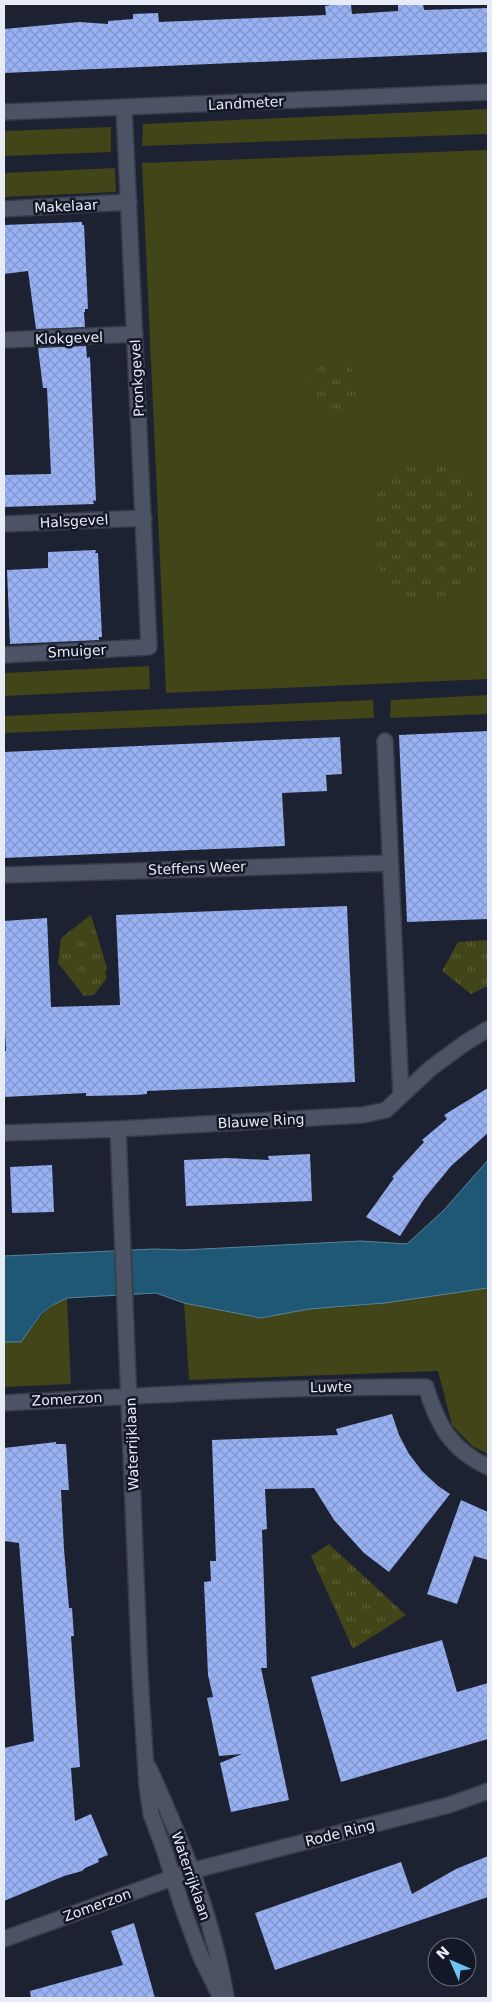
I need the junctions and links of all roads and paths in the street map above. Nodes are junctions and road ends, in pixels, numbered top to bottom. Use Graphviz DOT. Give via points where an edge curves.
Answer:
graph roads {
  1 [pos="488,92"];
  2 [pos="124,108"];
  3 [pos="4,112"];
  4 [pos="129,202"];
  5 [pos="4,209"];
  6 [pos="135,334"];
  7 [pos="4,340"];
  8 [pos="144,518"];
  9 [pos="4,524"];
  10 [pos="149,648"];
  11 [pos="4,655"];
  12 [pos="385,742"];
  13 [pos="390,863"];
  14 [pos="4,875"];
  15 [pos="488,1029"];
  16 [pos="401,1096"];
  17 [pos="118,1129"];
  18 [pos="4,1133"];
  19 [pos="130,1395"];
  20 [pos="4,1403"];
  21 [pos="488,1467"];
  22 [pos="145,1758"];
  23 [pos="488,1791"];
  24 [pos="191,1872"];
  25 [pos="173,1878"];
  26 [pos="4,1939"];
  27 [pos="221,1998"];
  28 [pos="226,1998"];
  1 -- 2 [label="street, Landmeter"];
  2 -- 3 [label="street, Landmeter"];
  2 -- 4 [label="street, Pronkgevel"];
  4 -- 5 [label="street, Makelaar"];
  4 -- 6 [label="street, Pronkgevel"];
  6 -- 7 [label="street, Klokgevel"];
  6 -- 8 [label="street, Pronkgevel"];
  8 -- 9 [label="street, Halsgevel"];
  8 -- 10 [label="street, Pronkgevel"];
  10 -- 11 [label="street, Smuiger"];
  12 -- 13 [label="street"];
  13 -- 14 [label="street, Steffens Weer"];
  13 -- 16 [label="street"];
  15 -- 16 [label="street, Blauwe Ring" via="445,1058"];
  16 -- 17 [label="street, Blauwe Ring" via="386,1110 363,1115"];
  17 -- 18 [label="street, Blauwe Ring"];
  17 -- 19 [label="street, Waterrijklaan"];
  19 -- 20 [label="street, Zomerzon"];
  19 -- 21 [label="street, Luwte" via="339,1386 426,1387 442,1429 469,1457"];
  19 -- 22 [label="street, Waterrijklaan"];
  22 -- 24 [label="street, Waterrijklaan"];
  22 -- 25 [label="street, Waterrijklaan" via="151,1814"];
  23 -- 24 [label="street, Rode Ring" via="448,1805"];
  24 -- 25 [label="street, Zomerzon"];
  24 -- 28 [label="street, Waterrijklaan" via="220,1962"];
  25 -- 26 [label="street, Zomerzon"];
  25 -- 27 [label="street, Waterrijklaan" via="200,1955"];
}
